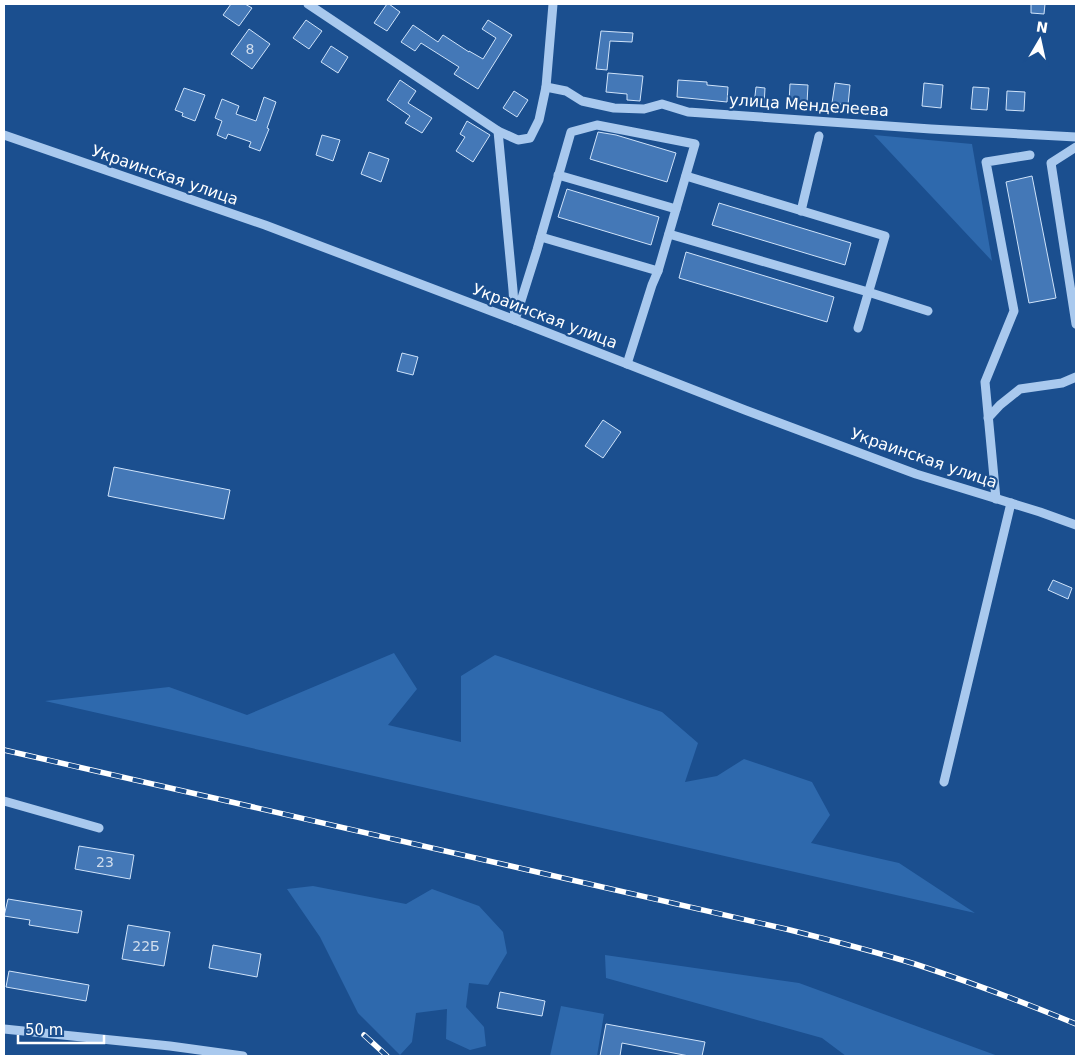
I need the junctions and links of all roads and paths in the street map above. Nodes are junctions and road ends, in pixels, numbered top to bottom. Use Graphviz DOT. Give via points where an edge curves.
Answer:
graph roads {
  1 [pos="308,4"];
  2 [pos="553,4"];
  3 [pos="546,87"];
  4 [pos="498,131"];
  5 [pos="4,135"];
  6 [pos="819,136"];
  7 [pos="1076,137"];
  8 [pos="1076,147"];
  9 [pos="1030,155"];
  10 [pos="558,175"];
  11 [pos="686,176"];
  12 [pos="676,209"];
  13 [pos="801,211"];
  14 [pos="669,234"];
  15 [pos="540,237"];
  16 [pos="658,271"];
  17 [pos="868,292"];
  18 [pos="928,311"];
  19 [pos="515,320"];
  20 [pos="1076,324"];
  21 [pos="858,328"];
  22 [pos="627,364"];
  23 [pos="1076,377"];
  24 [pos="988,418"];
  25 [pos="996,499"];
  26 [pos="1011,503"];
  27 [pos="1076,525"];
  28 [pos="944,782"];
  29 [pos="4,801"];
  30 [pos="99,828"];
  31 [pos="4,1029"];
  32 [pos="244,1056"];
  1 -- 4 [label="street"];
  2 -- 3 [label="street"];
  3 -- 4 [label="street" via="539,120 530,138 518,140"];
  3 -- 7 [label="street, улица Менделеева" via="614,108 644,109 662,104 688,112"];
  4 -- 19 [label="street"];
  5 -- 19 [label="street, Украинская улица" via="266,226"];
  6 -- 13 [label="street"];
  8 -- 20 [label="street" via="1052,163"];
  9 -- 24 [label="street" via="986,162 1014,311 984,382"];
  10 -- 11 [label="street" via="571,132 597,125 696,144"];
  10 -- 12 [label="street"];
  10 -- 15 [label="street"];
  11 -- 12 [label="street"];
  11 -- 13 [label="street"];
  12 -- 14 [label="street"];
  13 -- 17 [label="street" via="885,236"];
  14 -- 16 [label="street"];
  14 -- 17 [label="street"];
  15 -- 16 [label="street"];
  15 -- 19 [label="street"];
  16 -- 22 [label="street"];
  17 -- 18 [label="street"];
  17 -- 21 [label="street"];
  19 -- 22 [label="street, Украинская улица"];
  22 -- 25 [label="street, Украинская улица" via="916,474"];
  23 -- 24 [label="street" via="1062,383 1020,389"];
  24 -- 25 [label="street"];
  25 -- 26 [label="street, Украинская улица"];
  26 -- 27 [label="street, Украинская улица"];
  26 -- 28 [label="street"];
  29 -- 30 [label="street"];
  31 -- 32 [label="street"];
}
